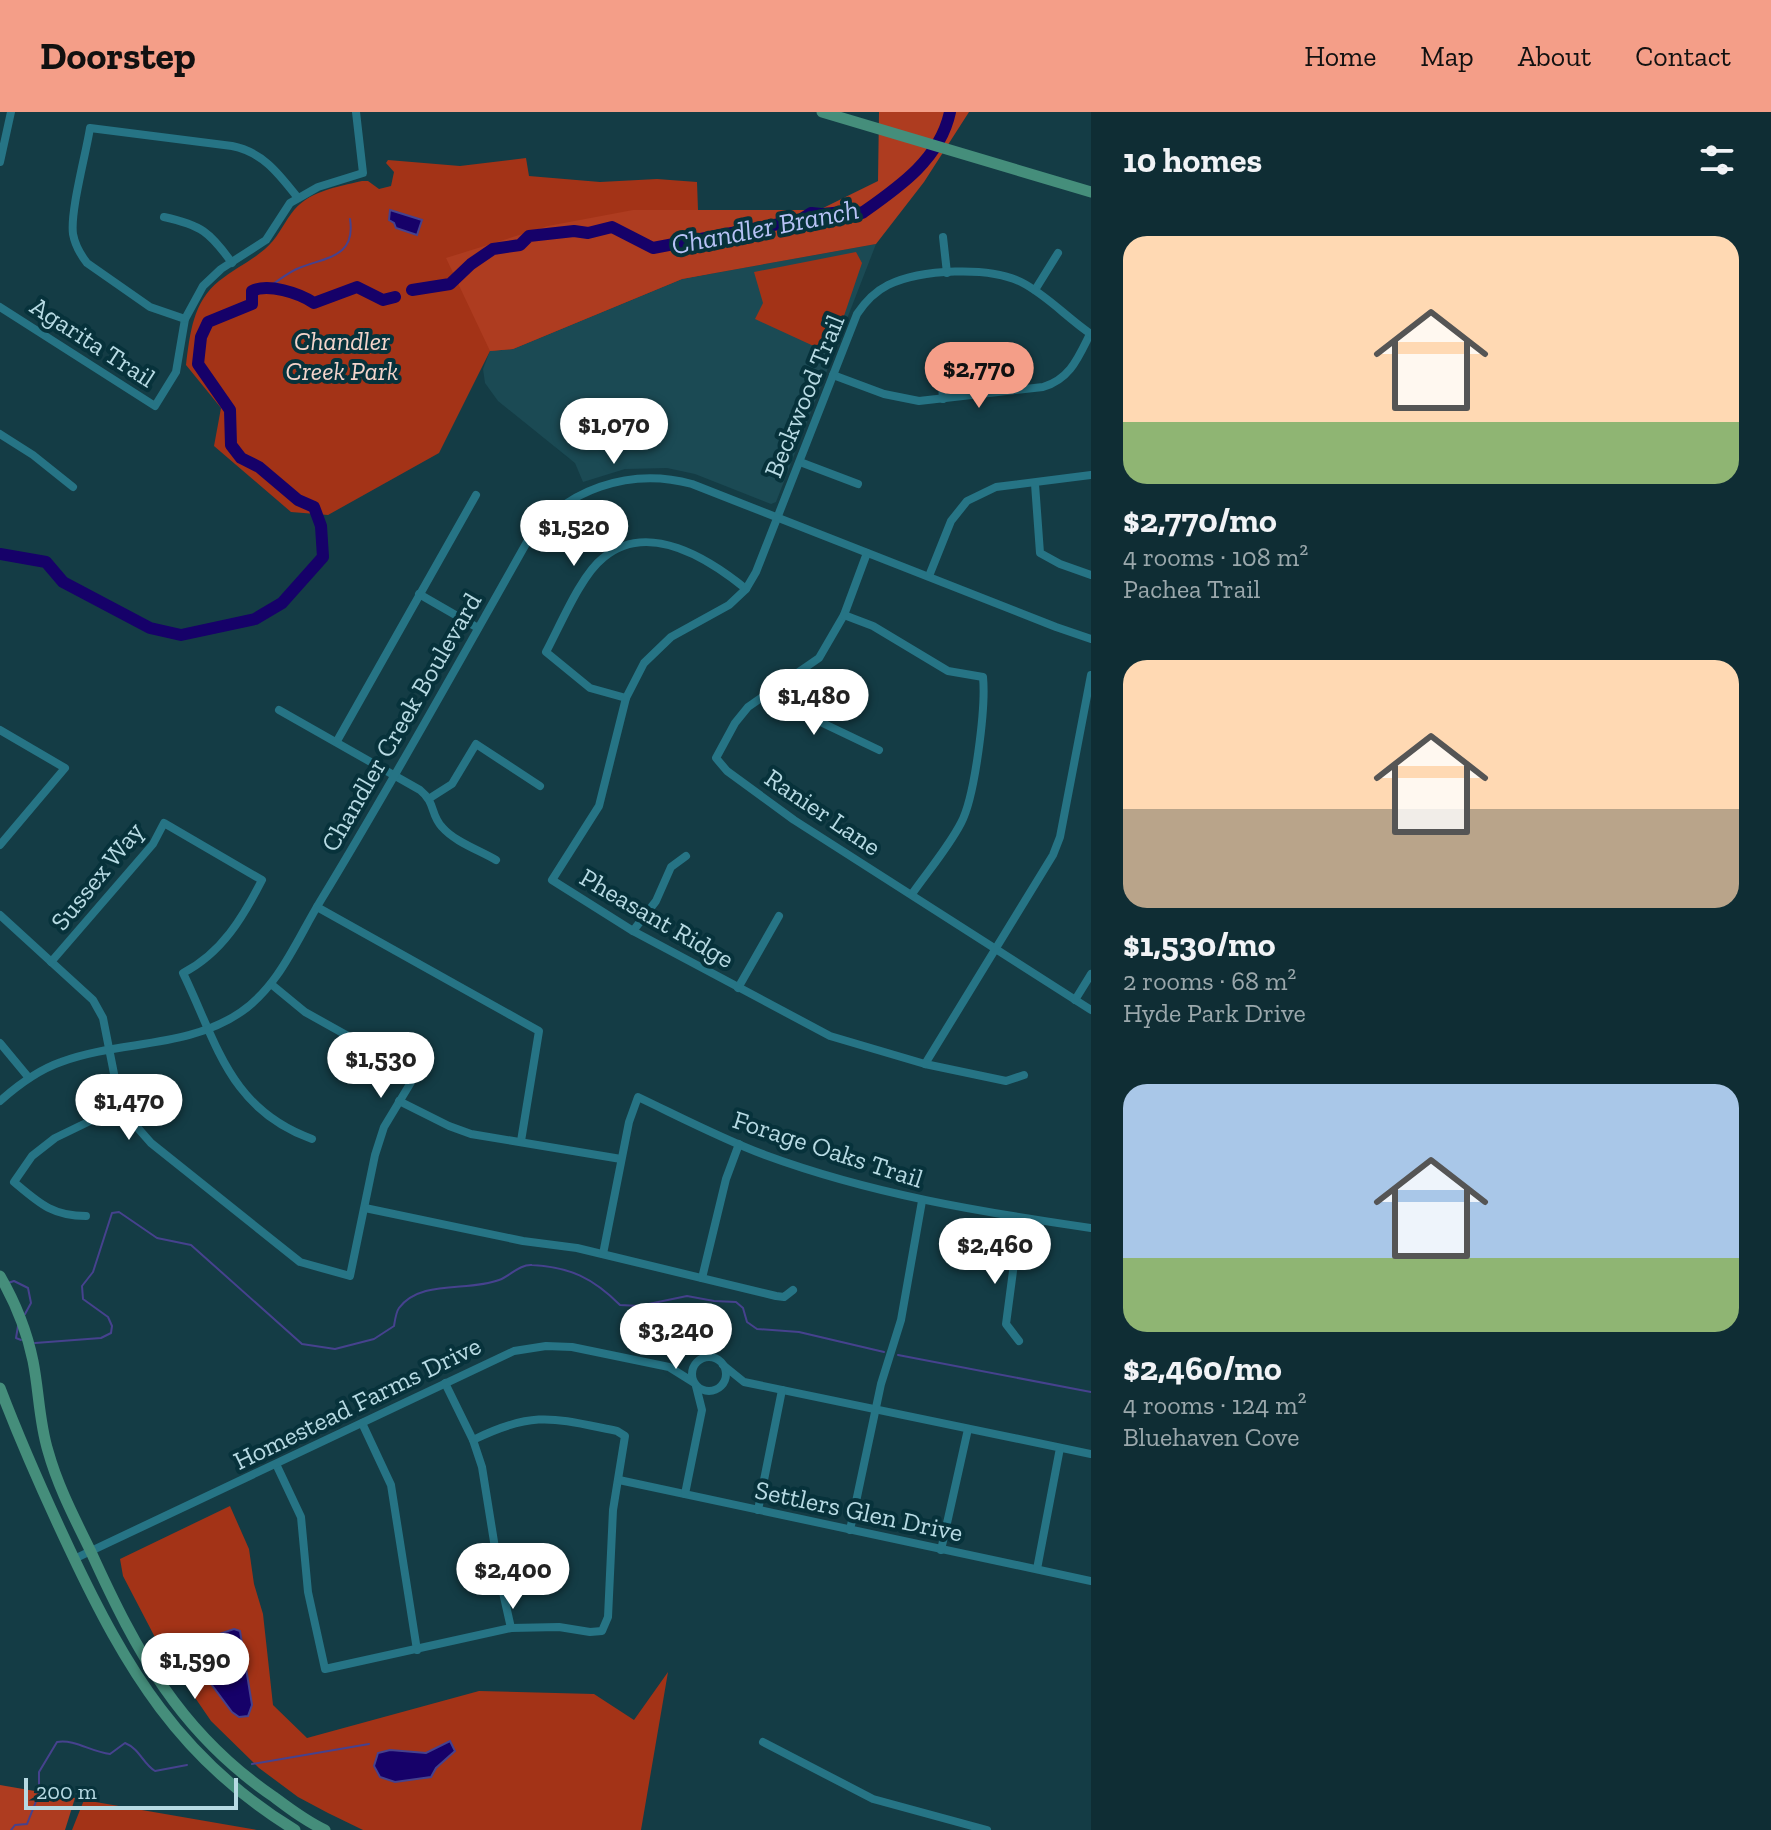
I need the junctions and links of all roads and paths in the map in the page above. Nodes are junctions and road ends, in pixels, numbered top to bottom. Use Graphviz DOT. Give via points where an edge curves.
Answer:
graph roads {
  1 [pos="11,112"];
  2 [pos="356,112"];
  3 [pos="822,112"];
  4 [pos="0,162"];
  5 [pos="1091,192"];
  6 [pos="298,198"];
  7 [pos="164,217"];
  8 [pos="943,237"];
  9 [pos="1058,253"];
  10 [pos="232,263"];
  11 [pos="947,273"];
  12 [pos="1035,290"];
  13 [pos="0,307"];
  14 [pos="185,319"];
  15 [pos="1091,334"];
  16 [pos="941,371"];
  17 [pos="833,375"];
  18 [pos="943,399"];
  19 [pos="0,434"];
  20 [pos="800,462"];
  21 [pos="1091,475"];
  22 [pos="858,484"];
  23 [pos="1035,484"];
  24 [pos="73,487"];
  25 [pos="476,495"];
  26 [pos="777,517"];
  27 [pos="867,553"];
  28 [pos="1091,575"];
  29 [pos="929,576"];
  30 [pos="746,589"];
  31 [pos="419,594"];
  32 [pos="844,615"];
  33 [pos="478,628"];
  34 [pos="1091,639"];
  35 [pos="1091,675"];
  36 [pos="785,682"];
  37 [pos="626,698"];
  38 [pos="1089,702"];
  39 [pos="279,710"];
  40 [pos="0,730"];
  41 [pos="337,741"];
  42 [pos="879,750"];
  43 [pos="394,774"];
  44 [pos="540,786"];
  45 [pos="430,798"];
  46 [pos="0,845"];
  47 [pos="686,856"];
  48 [pos="496,860"];
  49 [pos="912,894"];
  50 [pos="317,907"];
  51 [pos="0,915"];
  52 [pos="779,916"];
  53 [pos="633,931"];
  54 [pos="994,949"];
  55 [pos="51,962"];
  56 [pos="1091,974"];
  57 [pos="271,984"];
  58 [pos="738,988"];
  59 [pos="1075,1000"];
  60 [pos="1091,1010"];
  61 [pos="208,1031"];
  62 [pos="0,1043"];
  63 [pos="110,1050"];
  64 [pos="925,1064"];
  65 [pos="1024,1075"];
  66 [pos="29,1078"];
  67 [pos="0,1101"];
  68 [pos="399,1101"];
  69 [pos="123,1105"];
  70 [pos="312,1139"];
  71 [pos="521,1141"];
  72 [pos="739,1144"];
  73 [pos="621,1159"];
  74 [pos="922,1201"];
  75 [pos="365,1208"];
  76 [pos="86,1216"];
  77 [pos="1020,1218"];
  78 [pos="1091,1228"];
  79 [pos="603,1254"];
  80 [pos="0,1276"];
  81 [pos="702,1278"];
  82 [pos="793,1290"];
  83 [pos="1019,1341"];
  84 [pos="697,1361"];
  85 [pos="723,1365"];
  86 [pos="669,1367"];
  87 [pos="744,1382"];
  88 [pos="445,1383"];
  89 [pos="694,1384"];
  90 [pos="0,1388"];
  91 [pos="719,1389"];
  92 [pos="782,1390"];
  93 [pos="702,1410"];
  94 [pos="875,1410"];
  95 [pos="362,1423"];
  96 [pos="968,1429"];
  97 [pos="473,1440"];
  98 [pos="1060,1448"];
  99 [pos="1091,1454"];
  100 [pos="276,1464"];
  101 [pos="619,1480"];
  102 [pos="685,1494"];
  103 [pos="758,1510"];
  104 [pos="850,1530"];
  105 [pos="941,1550"];
  106 [pos="91,1552"];
  107 [pos="74,1559"];
  108 [pos="1037,1569"];
  109 [pos="1091,1581"];
  110 [pos="511,1628"];
  111 [pos="417,1650"];
  112 [pos="763,1742"];
  113 [pos="295,1830"];
  114 [pos="325,1830"];
  115 [pos="987,1830"];
  1 -- 4 [label="street"];
  2 -- 6 [label="street, Agarita Trail" via="363,173"];
  3 -- 5 [label="main road"];
  6 -- 10 [label="street, Agarita Trail" via="286,206 266,240"];
  6 -- 14 [label="street" via="275,169 250,151 90,128 73,220 76,245 87,263 150,307"];
  7 -- 10 [label="street" via="206,231"];
  8 -- 11 [label="street"];
  9 -- 12 [label="street"];
  10 -- 14 [label="street, Agarita Trail" via="203,286"];
  11 -- 12 [label="street, Beckwood Trail" via="995,273"];
  11 -- 17 [label="street, Beckwood Trail" via="899,280 871,297 857,314"];
  12 -- 15 [label="street, Beckwood Trail"];
  13 -- 14 [label="street, Agarita Trail" via="155,406 176,372"];
  15 -- 18 [label="street" via="1072,369 1053,384"];
  16 -- 18 [label="street"];
  17 -- 18 [label="street" via="901,398"];
  17 -- 20 [label="street, Beckwood Trail"];
  19 -- 24 [label="street"];
  20 -- 22 [label="street"];
  20 -- 26 [label="street, Beckwood Trail"];
  21 -- 23 [label="street"];
  23 -- 28 [label="street" via="1040,553"];
  23 -- 29 [label="street" via="996,487 967,501 951,521"];
  25 -- 31 [label="street"];
  26 -- 27 [label="street, Chandler Creek Boulevard"];
  26 -- 30 [label="street, Pheasant Ridge"];
  26 -- 33 [label="street, Chandler Creek Boulevard" via="677,480 638,478 603,485 543,521"];
  27 -- 29 [label="street, Chandler Creek Boulevard"];
  27 -- 32 [label="street, Ranier Lane"];
  29 -- 34 [label="street, Chandler Creek Boulevard"];
  30 -- 37 [label="street, Pheasant Ridge" via="729,605 671,637 644,663"];
  30 -- 37 [label="street" via="717,566 656,543 640,541 602,558 546,652 590,688"];
  31 -- 33 [label="street"];
  31 -- 41 [label="street"];
  32 -- 36 [label="street, Ranier Lane" via="819,658"];
  32 -- 49 [label="street" via="873,626 948,671 983,677 982,729 968,805"];
  33 -- 43 [label="street, Chandler Creek Boulevard"];
  35 -- 38 [label="street"];
  36 -- 42 [label="street" via="812,718"];
  36 -- 49 [label="street, Ranier Lane" via="748,707 716,758 794,820"];
  37 -- 53 [label="street, Pheasant Ridge" via="599,806 552,880"];
  38 -- 54 [label="street" via="1060,837"];
  39 -- 41 [label="street"];
  40 -- 46 [label="street" via="65,768"];
  41 -- 43 [label="street"];
  43 -- 45 [label="street"];
  43 -- 50 [label="street, Chandler Creek Boulevard"];
  44 -- 45 [label="street" via="476,744 452,784"];
  45 -- 48 [label="street" via="440,826"];
  47 -- 53 [label="street" via="671,867 656,901"];
  49 -- 54 [label="street, Ranier Lane"];
  50 -- 57 [label="street, Chandler Creek Boulevard"];
  50 -- 71 [label="street" via="539,1031"];
  51 -- 55 [label="street"];
  52 -- 58 [label="street"];
  53 -- 58 [label="street, Pheasant Ridge"];
  54 -- 59 [label="street, Ranier Lane"];
  54 -- 64 [label="street"];
  55 -- 61 [label="street, Sussex Way" via="153,844 164,823 262,880 216,952 183,973"];
  55 -- 63 [label="street" via="93,1000"];
  56 -- 59 [label="street"];
  57 -- 61 [label="street, Chandler Creek Boulevard" via="245,1009"];
  57 -- 68 [label="street" via="305,1012 416,1074"];
  58 -- 64 [label="street, Pheasant Ridge" via="830,1036"];
  59 -- 60 [label="street, Ranier Lane"];
  61 -- 63 [label="street, Chandler Creek Boulevard"];
  61 -- 70 [label="street" via="228,1073 250,1100 289,1131"];
  62 -- 66 [label="street"];
  63 -- 66 [label="street, Chandler Creek Boulevard" via="57,1063"];
  63 -- 69 [label="street"];
  64 -- 65 [label="street, Pheasant Ridge" via="1006,1081"];
  66 -- 67 [label="street, Chandler Creek Boulevard"];
  68 -- 71 [label="street" via="458,1130"];
  68 -- 75 [label="street" via="375,1155"];
  69 -- 75 [label="street" via="151,1143 300,1262 350,1276"];
  69 -- 76 [label="street" via="55,1138 32,1156 14,1182 65,1216"];
  71 -- 73 [label="street"];
  72 -- 73 [label="street, Forage Oaks Trail" via="638,1097"];
  72 -- 74 [label="street, Forage Oaks Trail"];
  72 -- 81 [label="street"];
  73 -- 79 [label="street, Forage Oaks Trail"];
  74 -- 77 [label="street, Forage Oaks Trail"];
  74 -- 94 [label="street" via="901,1320"];
  75 -- 79 [label="street"];
  77 -- 78 [label="street, Forage Oaks Trail"];
  77 -- 83 [label="street" via="1006,1324"];
  79 -- 81 [label="street"];
  80 -- 106 [label="main road" via="17,1310 34,1367 47,1449"];
  81 -- 82 [label="street" via="776,1296"];
  84 -- 85 [label="street, Homestead Farms Drive" via="714,1358"];
  84 -- 86 [label="street, Homestead Farms Drive"];
  84 -- 89 [label="street"];
  85 -- 87 [label="street, Homestead Farms Drive"];
  85 -- 91 [label="street" via="726,1376"];
  86 -- 88 [label="street, Homestead Farms Drive" via="546,1346 504,1354"];
  86 -- 89 [label="street, Homestead Farms Drive"];
  87 -- 91 [label="street, Homestead Farms Drive"];
  87 -- 92 [label="street, Homestead Farms Drive"];
  88 -- 95 [label="street, Homestead Farms Drive"];
  88 -- 97 [label="street"];
  89 -- 91 [label="street, Homestead Farms Drive" via="706,1392"];
  89 -- 93 [label="street"];
  90 -- 107 [label="main road"];
  91 -- 93 [label="street"];
  92 -- 94 [label="street, Homestead Farms Drive"];
  92 -- 103 [label="street"];
  93 -- 102 [label="street"];
  94 -- 96 [label="street, Homestead Farms Drive"];
  94 -- 104 [label="street"];
  95 -- 100 [label="street, Homestead Farms Drive"];
  95 -- 111 [label="street" via="391,1485"];
  96 -- 98 [label="street, Homestead Farms Drive"];
  96 -- 105 [label="street"];
  97 -- 101 [label="street" via="538,1418 617,1431 626,1442"];
  97 -- 110 [label="street" via="485,1477"];
  98 -- 99 [label="street, Homestead Farms Drive"];
  98 -- 108 [label="street"];
  100 -- 106 [label="street, Homestead Farms Drive"];
  100 -- 111 [label="street" via="301,1517 308,1592 325,1669"];
  101 -- 102 [label="street, Settlers Glen Drive"];
  101 -- 110 [label="street" via="608,1617 602,1631"];
  102 -- 103 [label="street, Settlers Glen Drive"];
  103 -- 104 [label="street, Settlers Glen Drive"];
  104 -- 105 [label="street, Settlers Glen Drive"];
  105 -- 108 [label="street, Settlers Glen Drive"];
  106 -- 107 [label="street, Homestead Farms Drive"];
  106 -- 114 [label="main road" via="145,1661 191,1724 237,1769"];
  107 -- 113 [label="main road" via="101,1616 166,1717 233,1786"];
  108 -- 109 [label="street, Settlers Glen Drive"];
  110 -- 111 [label="street"];
  112 -- 115 [label="street" via="873,1799"];
}
